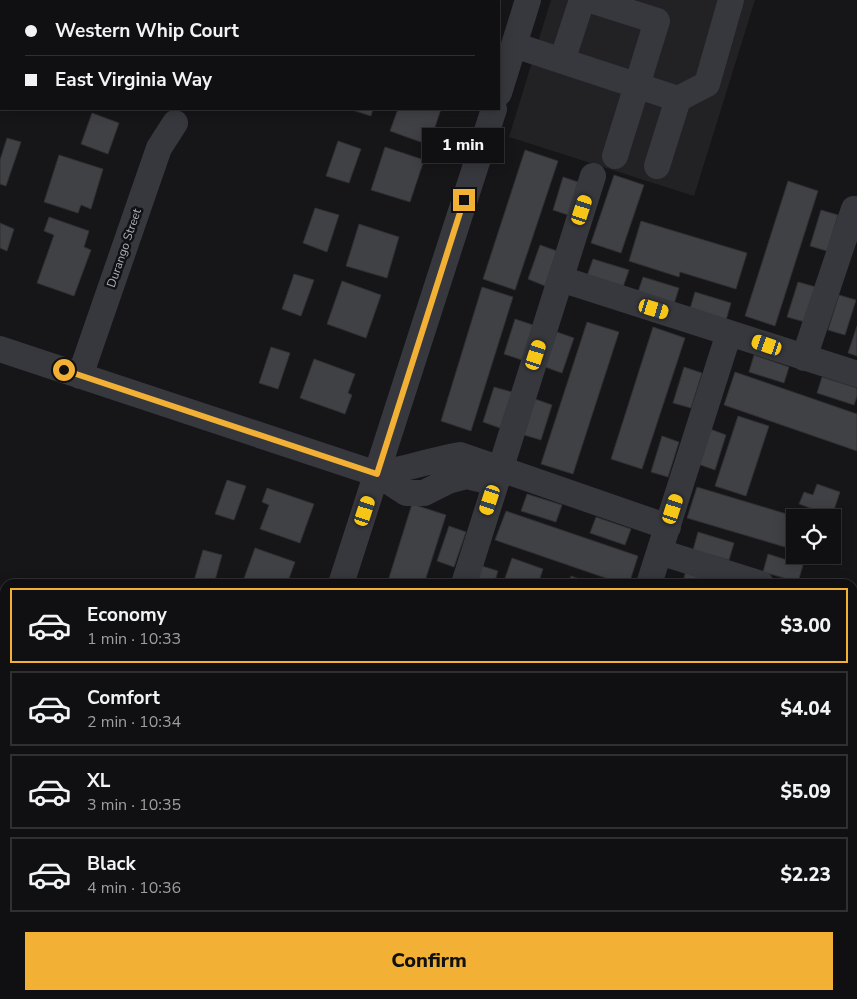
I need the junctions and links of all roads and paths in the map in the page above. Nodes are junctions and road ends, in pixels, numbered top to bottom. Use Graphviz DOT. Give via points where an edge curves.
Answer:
graph roads {
  1 [pos="528,0"];
  2 [pos="582,0"];
  3 [pos="591,0"];
  4 [pos="731,0"];
  5 [pos="514,45"];
  6 [pos="562,62"];
  7 [pos="636,86"];
  8 [pos="500,90"];
  9 [pos="678,100"];
  10 [pos="494,110"];
  11 [pos="175,123"];
  12 [pos="615,156"];
  13 [pos="657,166"];
  14 [pos="593,176"];
  15 [pos="854,209"];
  16 [pos="561,279"];
  17 [pos="729,333"];
  18 [pos="0,349"];
  19 [pos="804,358"];
  20 [pos="857,374"];
  21 [pos="80,376"];
  22 [pos="377,474"];
  23 [pos="498,476"];
  24 [pos="668,527"];
  25 [pos="660,552"];
  26 [pos="343,579"];
  27 [pos="466,579"];
  28 [pos="651,579"];
  29 [pos="744,579"];
  1 -- 5 [label="street"];
  2 -- 6 [label="street"];
  3 -- 7 [label="street" via="656,21"];
  4 -- 9 [label="street" via="707,84"];
  5 -- 6 [label="street"];
  5 -- 8 [label="street"];
  6 -- 7 [label="street"];
  7 -- 9 [label="street"];
  7 -- 12 [label="street"];
  9 -- 13 [label="street"];
  10 -- 22 [label="street"];
  11 -- 21 [label="street, Durango Street" via="159,148"];
  14 -- 16 [label="street"];
  15 -- 19 [label="street"];
  16 -- 17 [label="street"];
  16 -- 23 [label="street"];
  17 -- 19 [label="street"];
  17 -- 24 [label="street"];
  18 -- 21 [label="street"];
  19 -- 20 [label="street"];
  21 -- 22 [label="street"];
  22 -- 23 [label="street" via="406,493 424,493 467,476"];
  22 -- 26 [label="street"];
  23 -- 24 [label="street"];
  23 -- 27 [label="street"];
  24 -- 25 [label="street"];
  25 -- 28 [label="street"];
  25 -- 29 [label="street"];
}
